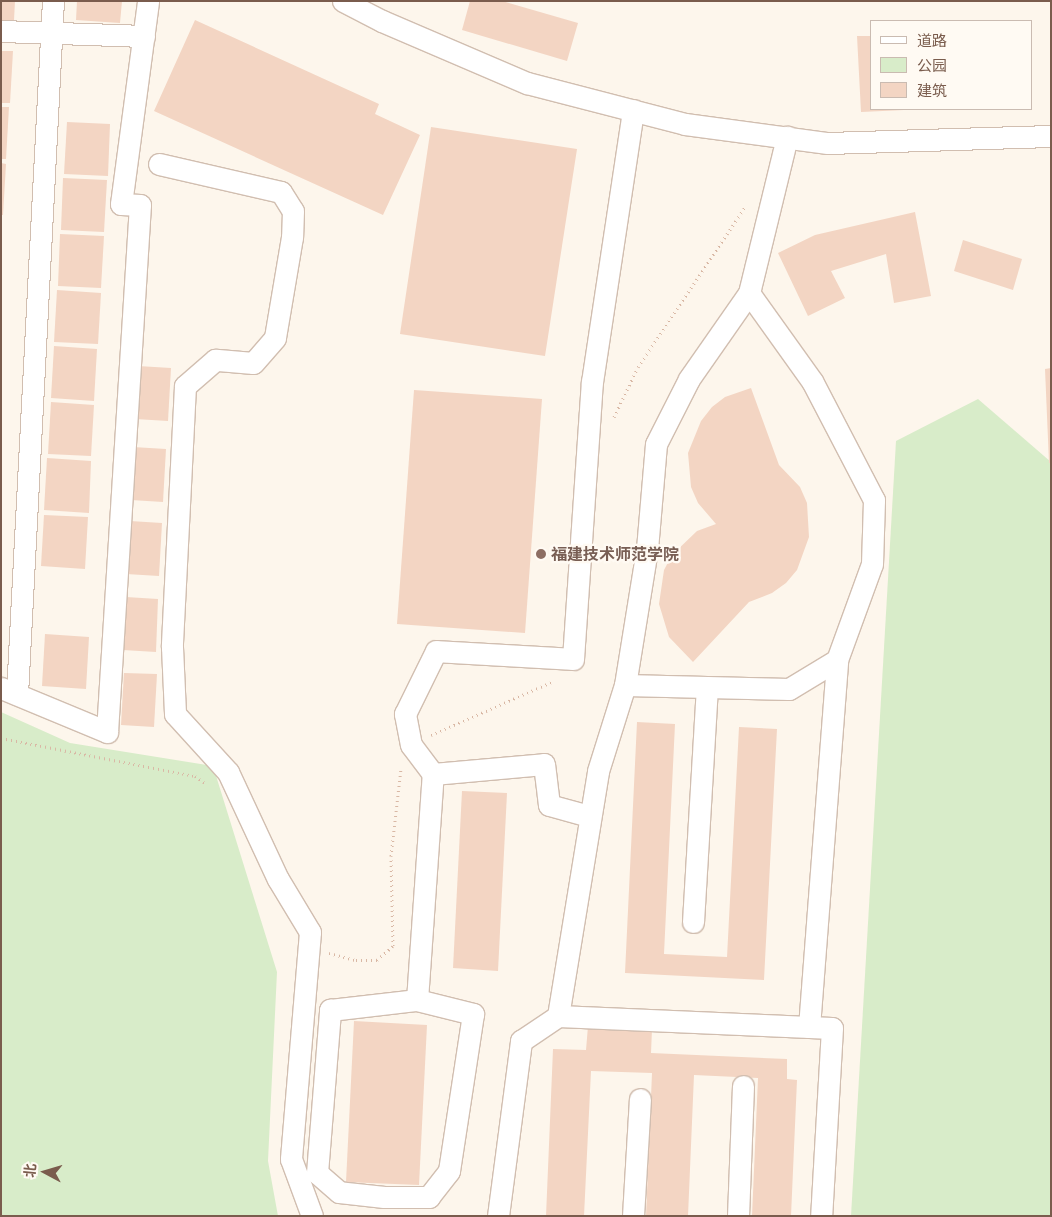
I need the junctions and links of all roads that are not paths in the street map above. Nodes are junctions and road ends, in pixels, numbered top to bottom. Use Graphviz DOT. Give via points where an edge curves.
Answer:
graph roads {
  1 [pos="53,1"];
  2 [pos="148,1"];
  3 [pos="343,1"];
  4 [pos="1,31"];
  5 [pos="51,33"];
  6 [pos="144,36"];
  7 [pos="633,110"];
  8 [pos="1051,136"];
  9 [pos="787,137"];
  10 [pos="159,164"];
  11 [pos="749,293"];
  12 [pos="836,660"];
  13 [pos="625,685"];
  14 [pos="707,687"];
  15 [pos="9,691"];
  16 [pos="433,774"];
  17 [pos="589,816"];
  18 [pos="693,922"];
  19 [pos="416,1000"];
  20 [pos="558,1016"];
  21 [pos="809,1027"];
  22 [pos="744,1086"];
  23 [pos="640,1099"];
  24 [pos="312,1216"];
  25 [pos="498,1216"];
  26 [pos="633,1216"];
  27 [pos="738,1216"];
  28 [pos="821,1216"];
  1 -- 5 [label="street"];
  2 -- 6 [label="street"];
  3 -- 7 [label="street" via="382,22 527,83"];
  4 -- 5 [label="street"];
  5 -- 6 [label="street"];
  5 -- 15 [label="street"];
  6 -- 15 [label="street" via="121,204 140,206 107,732"];
  7 -- 9 [label="street" via="685,124"];
  7 -- 16 [label="street" via="592,382 573,659 436,651 405,714 411,745"];
  8 -- 9 [label="street" via="828,143"];
  9 -- 11 [label="street"];
  10 -- 24 [label="street" via="281,192 293,211 292,237 274,338 254,363 215,360 185,386 172,646 175,714 228,772 278,879 310,932 291,1159"];
  11 -- 12 [label="street" via="812,382 874,500 872,564"];
  11 -- 13 [label="street" via="689,379 656,444 647,549"];
  12 -- 14 [label="street" via="789,688"];
  12 -- 21 [label="street"];
  13 -- 14 [label="street"];
  13 -- 17 [label="street" via="598,771"];
  14 -- 18 [label="street"];
  16 -- 17 [label="street" via="544,764 549,805"];
  16 -- 19 [label="street"];
  17 -- 20 [label="street"];
  19 -- 19 [label="street" via="473,1014 449,1170 428,1197 340,1192 318,1173 330,1010"];
  20 -- 21 [label="street"];
  20 -- 25 [label="street" via="520,1042"];
  21 -- 28 [label="street" via="832,1028"];
  22 -- 27 [label="street"];
  23 -- 26 [label="street"];
}
